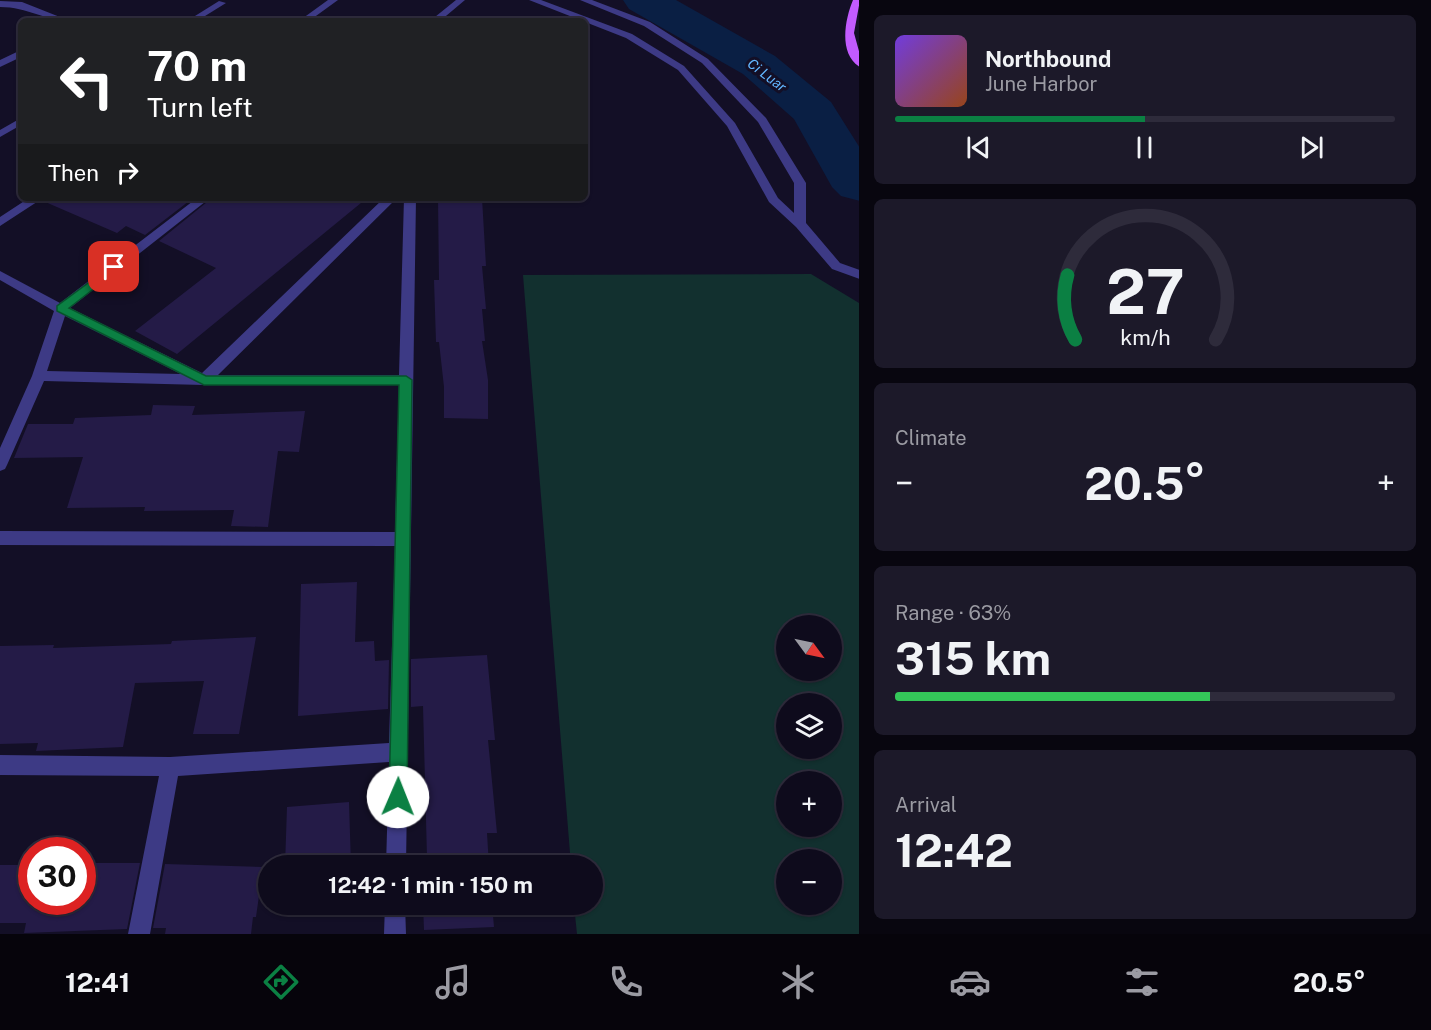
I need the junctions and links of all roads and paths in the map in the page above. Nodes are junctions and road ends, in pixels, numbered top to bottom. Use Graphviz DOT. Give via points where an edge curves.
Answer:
graph roads {
  1 [pos="334,0"];
  2 [pos="461,0"];
  3 [pos="533,0"];
  4 [pos="584,0"];
  5 [pos="856,0"];
  6 [pos="222,3"];
  7 [pos="0,4"];
  8 [pos="604,6"];
  9 [pos="58,18"];
  10 [pos="196,18"];
  11 [pos="307,18"];
  12 [pos="438,18"];
  13 [pos="579,18"];
  14 [pos="588,20"];
  15 [pos="588,21"];
  16 [pos="18,55"];
  17 [pos="859,63"];
  18 [pos="0,64"];
  19 [pos="18,124"];
  20 [pos="0,134"];
  21 [pos="32,201"];
  22 [pos="200,201"];
  23 [pos="388,201"];
  24 [pos="410,201"];
  25 [pos="0,222"];
  26 [pos="800,224"];
  27 [pos="0,275"];
  28 [pos="859,275"];
  29 [pos="61,309"];
  30 [pos="39,376"];
  31 [pos="204,380"];
  32 [pos="406,380"];
  33 [pos="0,465"];
  34 [pos="0,538"];
  35 [pos="402,539"];
  36 [pos="399,752"];
  37 [pos="0,765"];
  38 [pos="170,767"];
  39 [pos="396,855"];
  40 [pos="395,915"];
  41 [pos="139,934"];
  42 [pos="395,934"];
  1 -- 11 [label="street"];
  2 -- 12 [label="street"];
  3 -- 13 [label="street"];
  4 -- 8 [label="street"];
  5 -- 17 [label="main road" via="849,18 850,51"];
  6 -- 10 [label="street"];
  7 -- 9 [label="street" via="19,4"];
  8 -- 14 [label="street"];
  8 -- 26 [label="street" via="647,24 705,61 762,120 800,183"];
  15 -- 26 [label="street" via="629,36 681,68 731,125 773,200"];
  16 -- 18 [label="street"];
  19 -- 20 [label="street"];
  21 -- 25 [label="street"];
  22 -- 29 [label="street"];
  23 -- 31 [label="street"];
  24 -- 32 [label="street"];
  26 -- 28 [label="street" via="836,266"];
  27 -- 29 [label="street"];
  29 -- 30 [label="street"];
  29 -- 31 [label="street"];
  30 -- 31 [label="street"];
  30 -- 33 [label="street"];
  31 -- 32 [label="street"];
  32 -- 35 [label="street"];
  34 -- 35 [label="street"];
  35 -- 36 [label="street"];
  36 -- 38 [label="street"];
  36 -- 39 [label="street"];
  37 -- 38 [label="street"];
  38 -- 41 [label="street"];
  40 -- 42 [label="street"];
}
